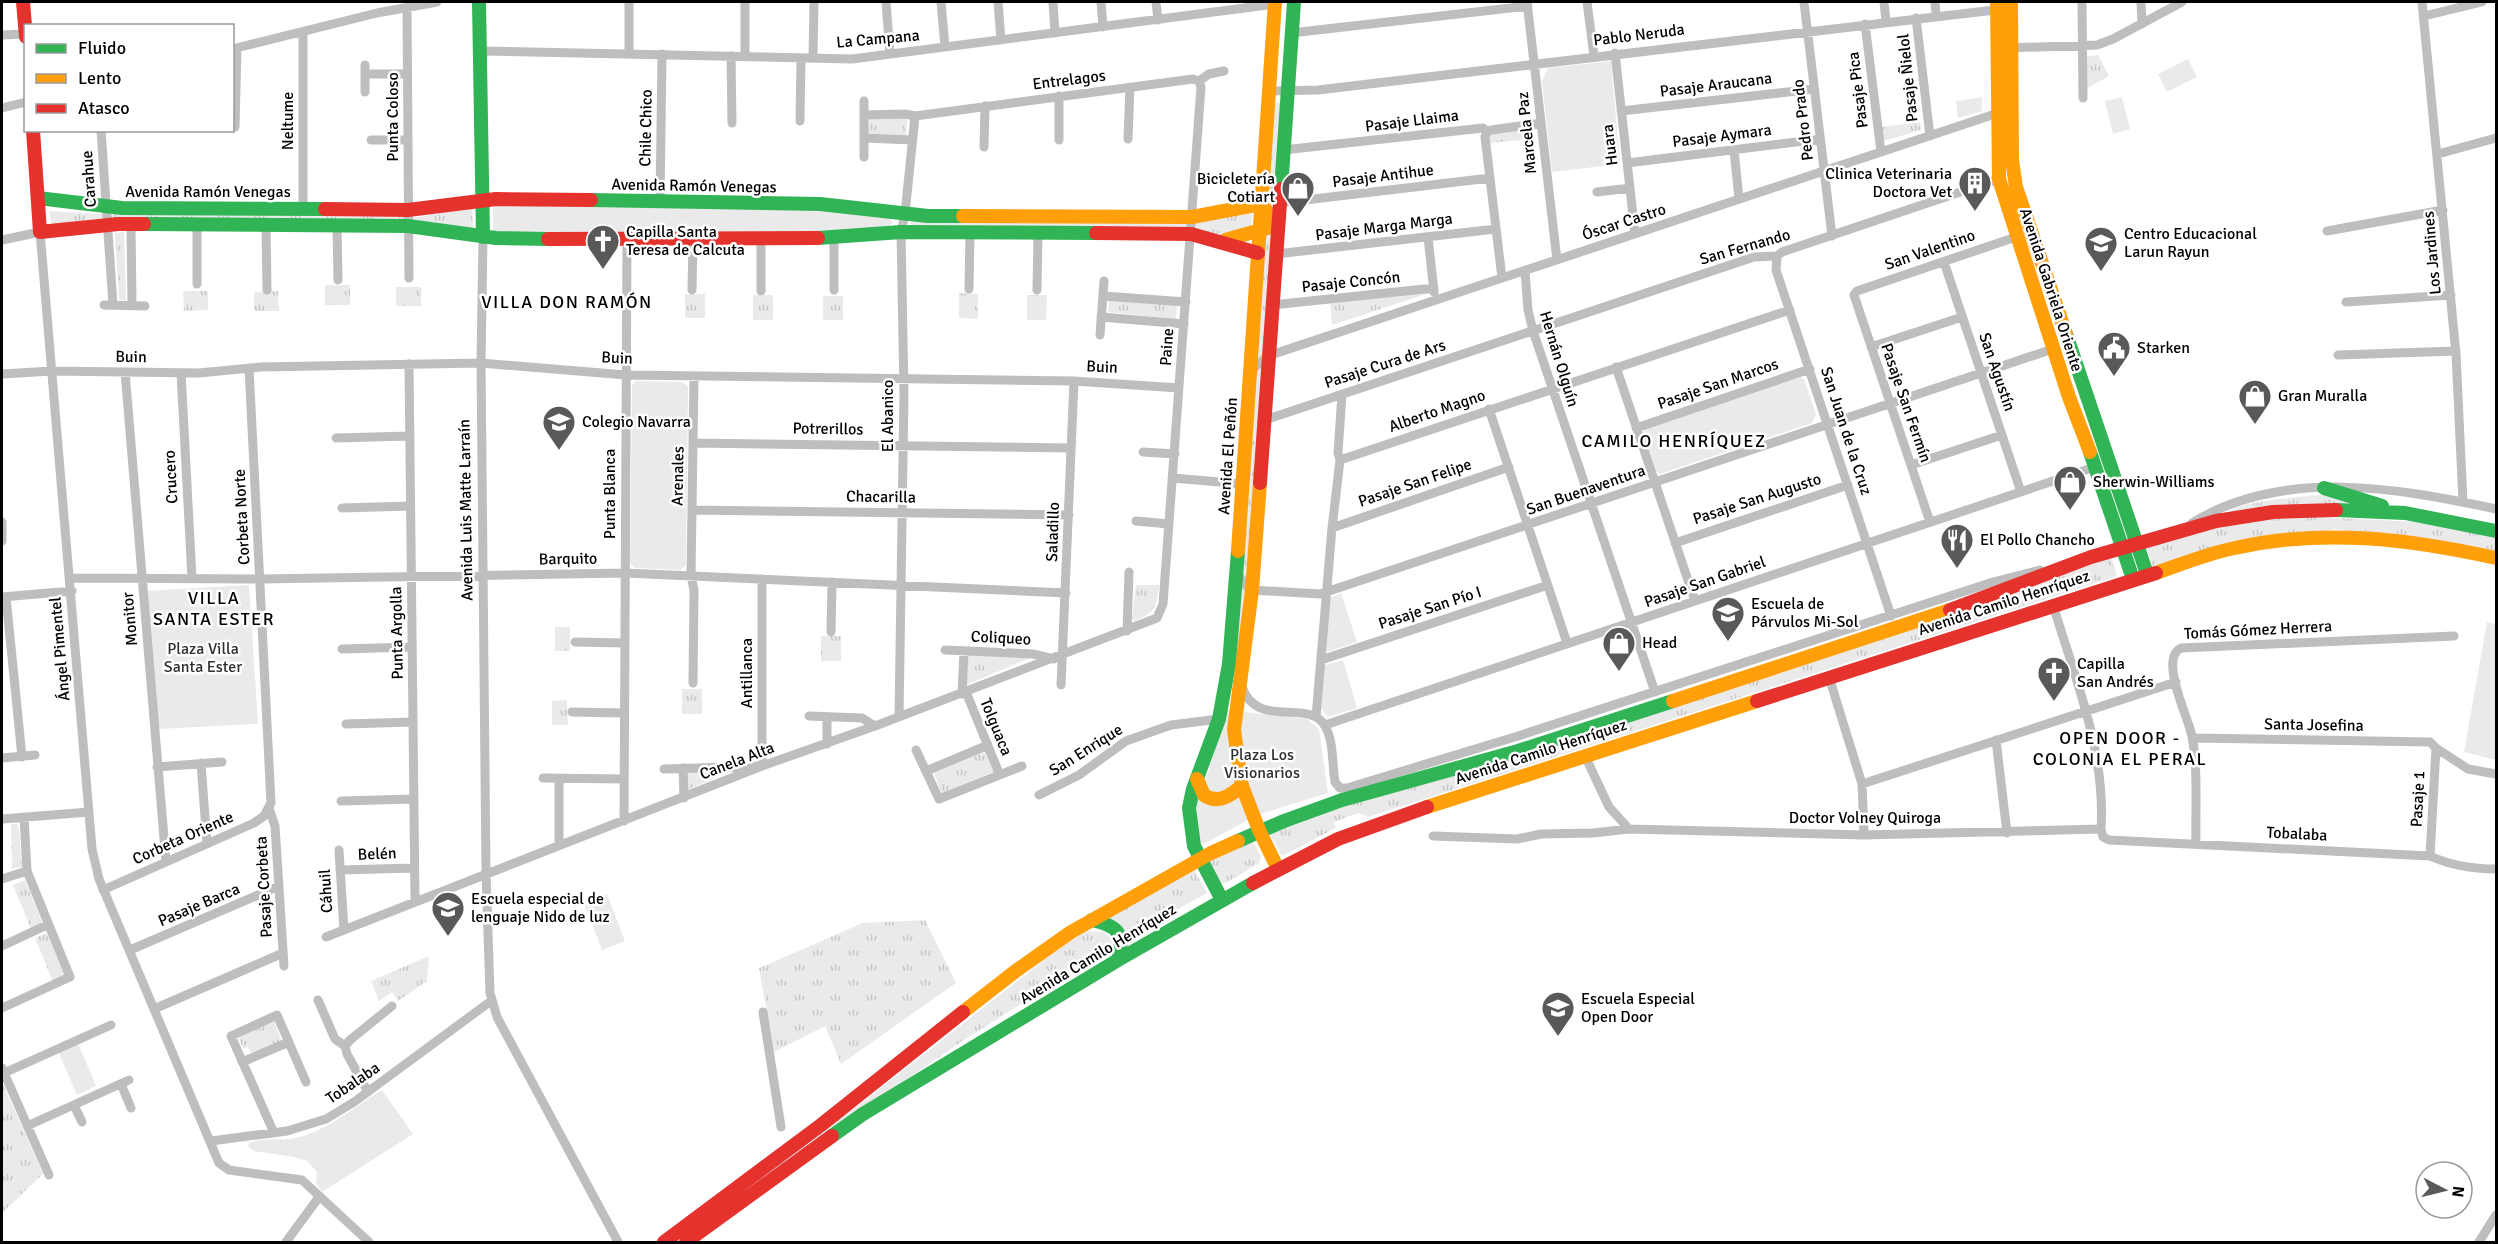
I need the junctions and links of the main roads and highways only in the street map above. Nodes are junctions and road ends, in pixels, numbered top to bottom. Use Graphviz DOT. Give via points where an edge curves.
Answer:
graph roads {
  1 [pos="23,2"];
  2 [pos="479,2"];
  3 [pos="1294,2"];
  4 [pos="1275,3"];
  5 [pos="1997,5"];
  6 [pos="2012,5"];
  7 [pos="24,24"];
  8 [pos="33,132"];
  9 [pos="38,198"];
  10 [pos="482,202"];
  11 [pos="1261,204"];
  12 [pos="1278,225"];
  13 [pos="1259,231"];
  14 [pos="40,232"];
  15 [pos="483,237"];
  16 [pos="1220,241"];
  17 [pos="1258,253"];
  18 [pos="2324,488"];
  19 [pos="2405,513"];
  20 [pos="2496,531"];
  21 [pos="2136,542"];
  22 [pos="2121,547"];
  23 [pos="2496,558"];
  24 [pos="2148,574"];
  25 [pos="2133,579"];
  26 [pos="1197,779"];
  27 [pos="1242,786"];
  28 [pos="1259,830"];
  29 [pos="1199,860"];
  30 [pos="1278,869"];
  31 [pos="1222,900"];
  32 [pos="1092,920"];
  33 [pos="1118,960"];
  34 [pos="664,1242"];
  35 [pos="686,1242"];
  1 -- 7 [label="main road"];
  2 -- 10 [label="main road, Avenida Luis Matte Larraín"];
  3 -- 12 [label="main road, Avenida El Peñón"];
  4 -- 11 [label="main road, Avenida El Peñón"];
  5 -- 22 [label="main road, Avenida Gabriela Oriente" via="2000,179"];
  6 -- 21 [label="main road, Avenida Gabriela Oriente" via="2012,160 2016,187"];
  8 -- 9 [label="main road, Ángel Pimentel"];
  9 -- 10 [label="main road, Avenida Ramón Venegas" via="106,207 303,210 408,210"];
  9 -- 14 [label="main road, Ángel Pimentel"];
  10 -- 11 [label="main road, Avenida Ramón Venegas" via="500,199 820,204 905,214 1192,217"];
  10 -- 15 [label="main road, Avenida Luis Matte Larraín"];
  11 -- 12 [label="main road"];
  11 -- 13 [label="main road, Avenida El Peñón"];
  12 -- 13 [label="main road, Avenida Ramón Venegas"];
  12 -- 27 [label="main road, Avenida El Peñón" via="1252,590 1234,730"];
  13 -- 16 [label="main road, Avenida Ramón Venegas"];
  13 -- 17 [label="main road, Avenida El Peñón"];
  14 -- 15 [label="main road, Avenida Ramón Venegas" via="131,224 408,226"];
  15 -- 16 [label="main road, Avenida Ramón Venegas" via="693,240 834,237 901,231 1191,234"];
  16 -- 17 [label="main road, Avenida Ramón Venegas"];
  17 -- 26 [label="main road, Avenida El Peñón" via="1229,664 1219,719"];
  18 -- 19 [label="main road"];
  19 -- 20 [label="main road, Avenida Camilo Henríquez"];
  19 -- 21 [label="main road, Avenida Camilo Henríquez" via="2295,510 2233,518"];
  21 -- 22 [label="main road, Avenida Camilo Henríquez"];
  21 -- 24 [label="main road, Avenida Gabriela Oriente"];
  22 -- 25 [label="main road, Avenida Gabriela Oriente"];
  22 -- 28 [label="main road, Avenida Camilo Henríquez" via="1884,632 1493,759 1332,803"];
  23 -- 24 [label="main road, Avenida Camilo Henríquez" via="2399,539 2323,535 2243,545"];
  24 -- 25 [label="main road, Avenida Camilo Henríquez"];
  25 -- 30 [label="main road, Avenida Camilo Henríquez" via="1383,820"];
  26 -- 27 [label="main road" via="1204,795 1215,800 1225,799"];
  26 -- 29 [label="main road, Avenida El Peñón" via="1189,817"];
  27 -- 28 [label="main road, Avenida El Peñón"];
  28 -- 29 [label="main road, Avenida Camilo Henríquez"];
  28 -- 30 [label="main road, Avenida El Peñón"];
  29 -- 31 [label="main road, Avenida El Peñón"];
  29 -- 32 [label="main road, Avenida Camilo Henríquez"];
  30 -- 31 [label="main road, Avenida Camilo Henríquez"];
  31 -- 33 [label="main road, Avenida Camilo Henríquez"];
  32 -- 33 [label="main road" via="1109,924 1119,932 1122,945"];
  32 -- 34 [label="main road, Avenida Camilo Henríquez" via="1017,970 821,1125"];
  33 -- 35 [label="main road, Avenida Camilo Henríquez" via="863,1114"];
}
